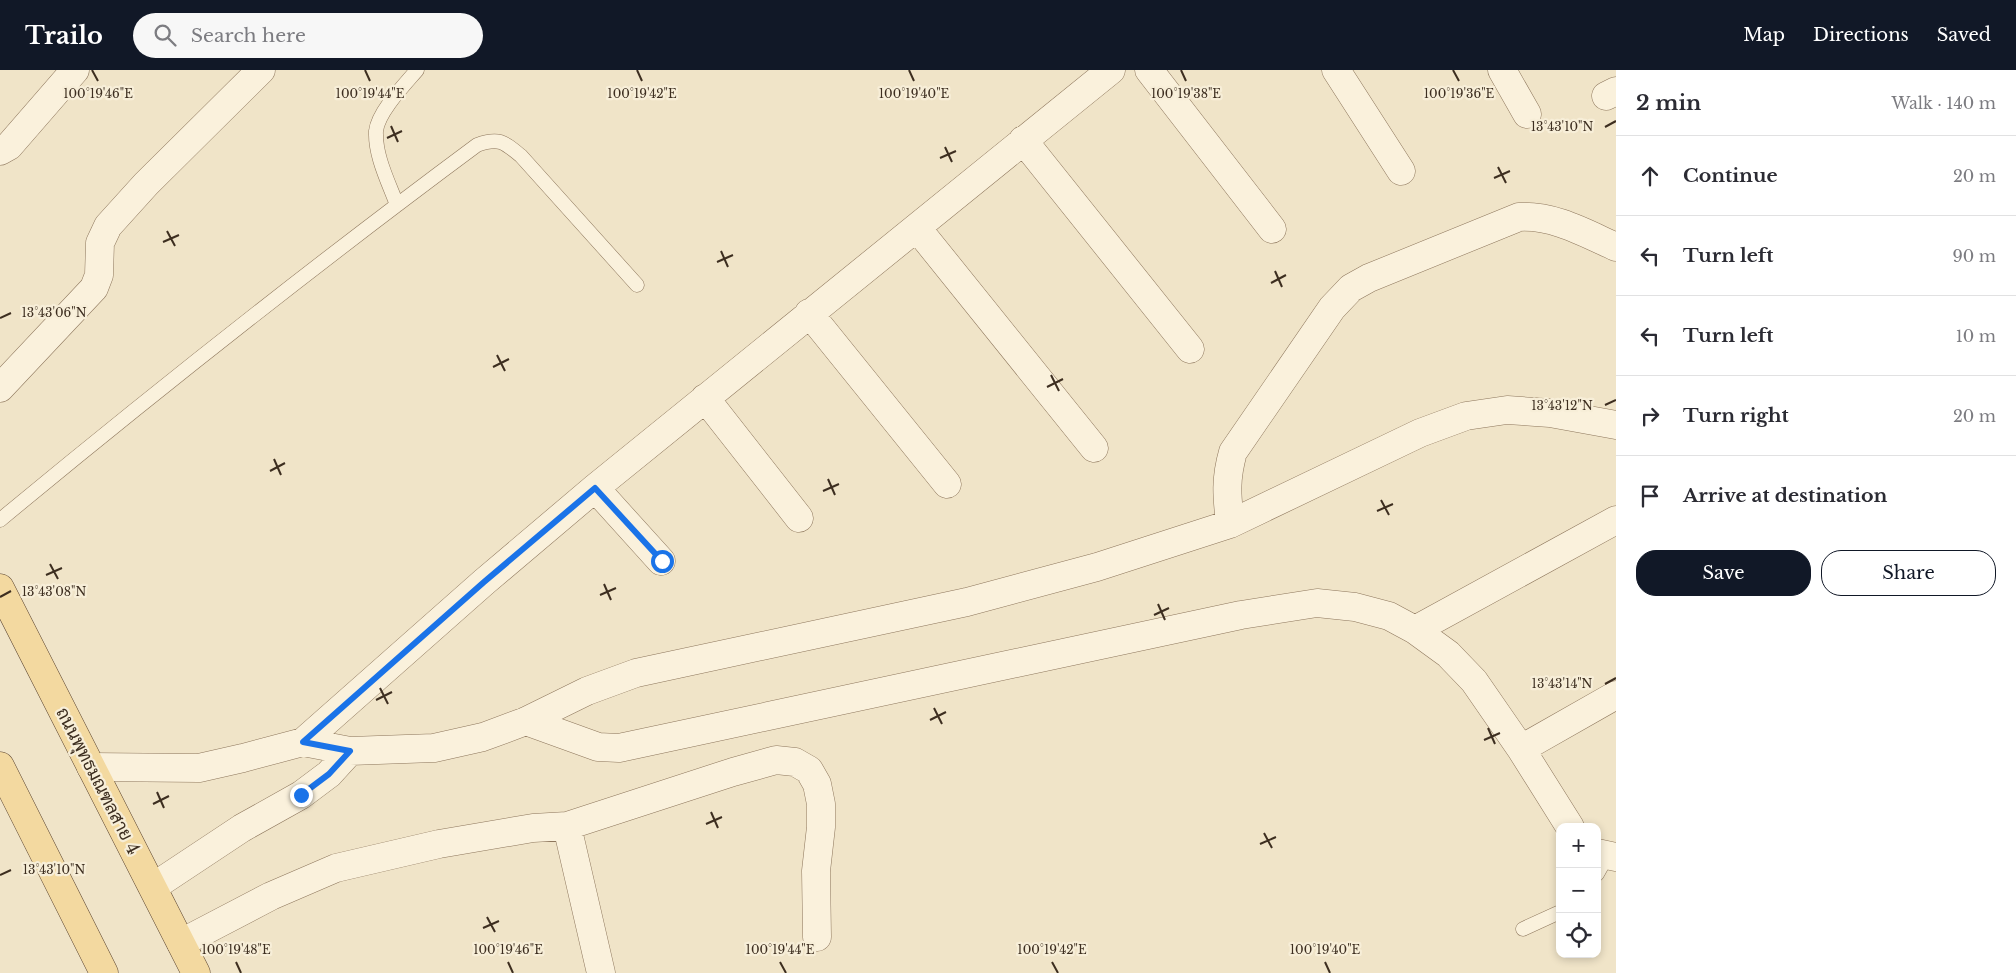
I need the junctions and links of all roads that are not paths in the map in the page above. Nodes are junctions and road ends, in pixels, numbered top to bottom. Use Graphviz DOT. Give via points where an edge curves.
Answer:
graph roads {
  1 [pos="74,70"];
  2 [pos="261,70"];
  3 [pos="417,70"];
  4 [pos="1112,70"];
  5 [pos="1149,70"];
  6 [pos="1336,70"];
  7 [pos="1502,70"];
  8 [pos="1527,114"];
  9 [pos="1024,140"];
  10 [pos="0,151"];
  11 [pos="1400,171"];
  12 [pos="397,205"];
  13 [pos="917,228"];
  14 [pos="1272,229"];
  15 [pos="1616,247"];
  16 [pos="637,285"];
  17 [pos="809,313"];
  18 [pos="1190,349"];
  19 [pos="0,388"];
  20 [pos="705,398"];
  21 [pos="1616,425"];
  22 [pos="1094,448"];
  23 [pos="947,484"];
  24 [pos="595,488"];
  25 [pos="799,518"];
  26 [pos="0,520"];
  27 [pos="1616,520"];
  28 [pos="1230,524"];
  29 [pos="662,561"];
  30 [pos="0,588"];
  31 [pos="1415,630"];
  32 [pos="1616,695"];
  33 [pos="526,721"];
  34 [pos="303,742"];
  35 [pos="1521,749"];
  36 [pos="350,751"];
  37 [pos="0,766"];
  38 [pos="91,767"];
  39 [pos="1567,823"];
  40 [pos="567,826"];
  41 [pos="153,887"];
  42 [pos="1558,913"];
  43 [pos="1523,929"];
  44 [pos="816,936"];
  45 [pos="181,943"];
  46 [pos="104,973"];
  47 [pos="196,973"];
  48 [pos="601,973"];
  1 -- 10 [label="street" via="15,140"];
  2 -- 19 [label="street" via="108,226 100,243 99,275 94,288"];
  3 -- 12 [label="lane" via="390,101 376,129 379,158"];
  4 -- 9 [label="street"];
  5 -- 14 [label="street"];
  6 -- 11 [label="street"];
  7 -- 8 [label="street"];
  9 -- 13 [label="street"];
  9 -- 18 [label="street"];
  12 -- 16 [label="lane" via="476,145 490,140 504,142 522,156"];
  12 -- 26 [label="lane" via="121,420"];
  13 -- 17 [label="street"];
  13 -- 22 [label="street"];
  15 -- 28 [label="street" via="1566,224 1534,216 1519,217 1351,288 1332,308 1233,452 1226,488"];
  17 -- 20 [label="street"];
  17 -- 23 [label="street"];
  20 -- 24 [label="street"];
  20 -- 25 [label="street"];
  21 -- 28 [label="street" via="1550,413 1508,410 1466,416 1420,433"];
  24 -- 29 [label="street"];
  24 -- 34 [label="street"];
  27 -- 31 [label="street"];
  28 -- 33 [label="street" via="1097,567 967,602 636,673"];
  30 -- 38 [label="main road, ถนนพุทธมณฑลสาย 4"];
  31 -- 33 [label="street" via="1389,616 1355,607 1317,603 1241,615 619,748 598,748"];
  31 -- 35 [label="street" via="1448,654 1474,681"];
  32 -- 35 [label="street"];
  33 -- 36 [label="street" via="484,737 434,748"];
  34 -- 36 [label="street"];
  34 -- 38 [label="street" via="199,768"];
  35 -- 39 [label="street"];
  36 -- 41 [label="street" via="329,774 301,795 242,828"];
  37 -- 46 [label="main road"];
  38 -- 41 [label="main road, ถนนพุทธมณฑลสาย 4"];
  40 -- 44 [label="street" via="733,772 776,760 795,762 809,770 817,784 821,804"];
  40 -- 45 [label="street" via="534,828 439,844 336,868 271,896"];
  40 -- 48 [label="street"];
  41 -- 45 [label="main road, ถนนพุทธมณฑลสาย 4"];
  42 -- 43 [label="lane"];
  45 -- 47 [label="main road, ถนนพุทธมณฑลสาย 4"];
}
